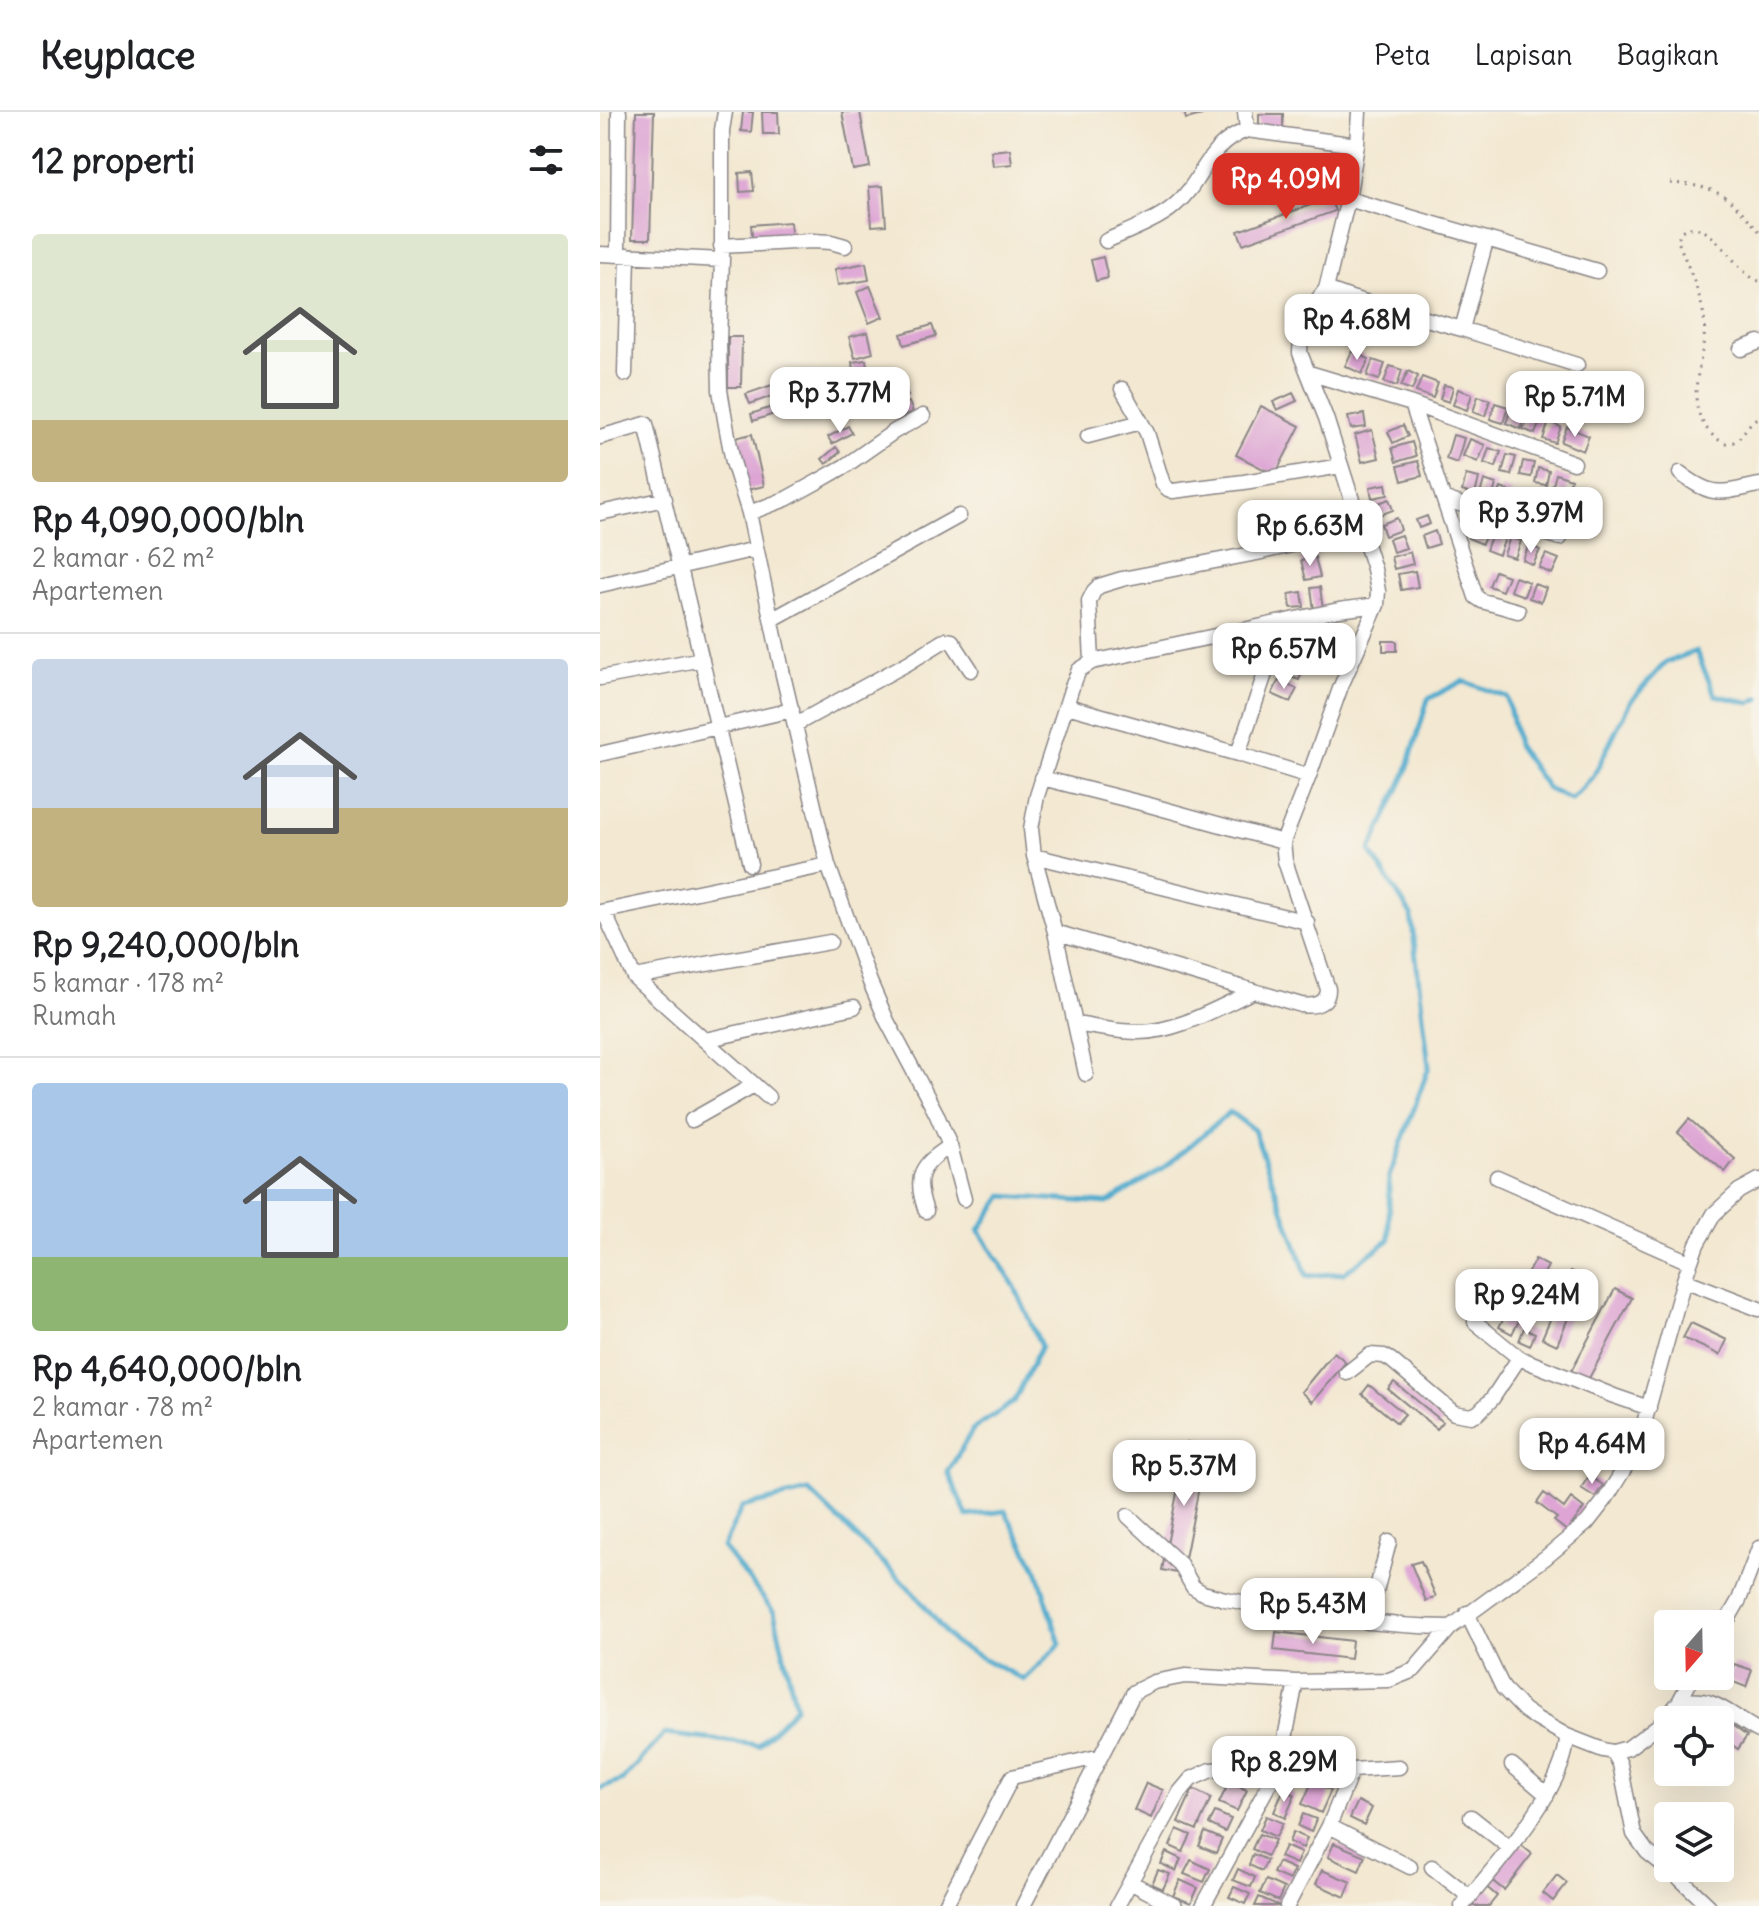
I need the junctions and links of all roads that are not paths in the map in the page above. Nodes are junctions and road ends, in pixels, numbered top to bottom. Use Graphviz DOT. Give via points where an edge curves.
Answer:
graph roads {
  1 [pos="619,112"];
  2 [pos="725,112"];
  3 [pos="1245,112"];
  4 [pos="1359,112"];
  5 [pos="1247,130"];
  6 [pos="1357,145"];
  7 [pos="1348,199"];
  8 [pos="1106,241"];
  9 [pos="1486,241"];
  10 [pos="845,246"];
  11 [pos="722,253"];
  12 [pos="600,254"];
  13 [pos="623,255"];
  14 [pos="1597,271"];
  15 [pos="1326,289"];
  16 [pos="1462,329"];
  17 [pos="1759,342"];
  18 [pos="1741,349"];
  19 [pos="1577,365"];
  20 [pos="1309,373"];
  21 [pos="625,374"];
  22 [pos="1122,389"];
  23 [pos="1412,404"];
  24 [pos="923,416"];
  25 [pos="1141,422"];
  26 [pos="1088,436"];
  27 [pos="600,437"];
  28 [pos="1574,463"];
  29 [pos="1341,466"];
  30 [pos="1680,473"];
  31 [pos="1759,485"];
  32 [pos="665,499"];
  33 [pos="1445,499"];
  34 [pos="600,513"];
  35 [pos="749,513"];
  36 [pos="959,516"];
  37 [pos="1361,529"];
  38 [pos="1560,538"];
  39 [pos="756,549"];
  40 [pos="679,567"];
  41 [pos="600,585"];
  42 [pos="1377,605"];
  43 [pos="1518,611"];
  44 [pos="773,619"];
  45 [pos="1282,623"];
  46 [pos="702,659"];
  47 [pos="1092,662"];
  48 [pos="971,670"];
  49 [pos="600,678"];
  50 [pos="1067,706"];
  51 [pos="794,717"];
  52 [pos="719,727"];
  53 [pos="600,754"];
  54 [pos="1238,754"];
  55 [pos="1309,776"];
  56 [pos="1042,778"];
  57 [pos="1283,842"];
  58 [pos="1034,856"];
  59 [pos="750,864"];
  60 [pos="828,865"];
  61 [pos="602,912"];
  62 [pos="1307,922"];
  63 [pos="1055,932"];
  64 [pos="830,942"];
  65 [pos="634,977"];
  66 [pos="1254,991"];
  67 [pos="854,1007"];
  68 [pos="1075,1024"];
  69 [pos="705,1040"];
  70 [pos="1086,1074"];
  71 [pos="754,1085"];
  72 [pos="768,1097"];
  73 [pos="692,1120"];
  74 [pos="950,1146"];
  75 [pos="1497,1177"];
  76 [pos="1759,1180"];
  77 [pos="964,1199"];
  78 [pos="926,1211"];
  79 [pos="1689,1262"];
  80 [pos="1684,1280"];
  81 [pos="1759,1309"];
  82 [pos="1475,1322"];
  83 [pos="1519,1358"];
  84 [pos="1347,1373"];
  85 [pos="1649,1408"];
  86 [pos="1128,1516"];
  87 [pos="1389,1542"];
  88 [pos="1759,1548"];
  89 [pos="1733,1610"];
  90 [pos="1467,1613"];
  91 [pos="1368,1622"];
  92 [pos="1451,1627"];
  93 [pos="1296,1682"];
  94 [pos="1685,1690"];
  95 [pos="1679,1702"];
  96 [pos="1759,1731"];
  97 [pos="1567,1736"];
  98 [pos="1617,1751"];
  99 [pos="1101,1756"];
  100 [pos="1280,1764"];
  101 [pos="1512,1765"];
  102 [pos="1399,1767"];
  103 [pos="1352,1770"];
  104 [pos="1547,1795"];
  105 [pos="1471,1817"];
  106 [pos="1329,1826"];
  107 [pos="1509,1847"];
  108 [pos="1410,1867"];
  109 [pos="1432,1867"];
  110 [pos="1130,1882"];
  111 [pos="1466,1901"];
  112 [pos="945,1906"];
  113 [pos="1023,1906"];
  114 [pos="1117,1906"];
  115 [pos="1175,1906"];
  116 [pos="1203,1906"];
  117 [pos="1287,1906"];
  118 [pos="1709,1906"];
  1 -- 13 [label="street"];
  2 -- 11 [label="street"];
  3 -- 5 [label="street"];
  4 -- 6 [label="street"];
  5 -- 6 [label="street"];
  5 -- 8 [label="street" via="1214,151 1174,207"];
  6 -- 7 [label="street"];
  7 -- 9 [label="street"];
  7 -- 15 [label="street"];
  9 -- 14 [label="street"];
  9 -- 16 [label="street"];
  10 -- 11 [label="street" via="812,241"];
  11 -- 13 [label="street"];
  11 -- 35 [label="street" via="720,390"];
  12 -- 13 [label="street"];
  13 -- 21 [label="street"];
  15 -- 16 [label="street"];
  15 -- 20 [label="street" via="1307,314 1301,335 1300,353"];
  16 -- 19 [label="street"];
  17 -- 18 [label="street"];
  20 -- 23 [label="street"];
  20 -- 29 [label="street"];
  22 -- 25 [label="street"];
  23 -- 28 [label="street"];
  23 -- 33 [label="street"];
  24 -- 35 [label="street" via="817,482"];
  25 -- 26 [label="street"];
  25 -- 29 [label="street" via="1160,479 1170,490"];
  27 -- 32 [label="street" via="646,424"];
  29 -- 37 [label="street"];
  30 -- 31 [label="street" via="1713,492"];
  32 -- 34 [label="street"];
  32 -- 40 [label="street"];
  33 -- 38 [label="street"];
  33 -- 43 [label="street" via="1476,597"];
  35 -- 39 [label="street"];
  36 -- 44 [label="street"];
  37 -- 42 [label="street" via="1377,580"];
  37 -- 47 [label="street" via="1099,586 1089,601"];
  39 -- 40 [label="street"];
  39 -- 44 [label="street"];
  40 -- 41 [label="street"];
  40 -- 46 [label="street"];
  42 -- 45 [label="street"];
  42 -- 55 [label="street"];
  44 -- 51 [label="street"];
  45 -- 47 [label="street"];
  45 -- 54 [label="street"];
  46 -- 49 [label="street"];
  46 -- 52 [label="street"];
  47 -- 50 [label="street" via="1076,676"];
  48 -- 51 [label="street" via="952,641 945,640"];
  50 -- 54 [label="street"];
  50 -- 56 [label="street"];
  51 -- 52 [label="street"];
  51 -- 60 [label="street"];
  52 -- 53 [label="street"];
  52 -- 59 [label="street"];
  54 -- 55 [label="street"];
  55 -- 57 [label="street"];
  56 -- 57 [label="street"];
  56 -- 58 [label="street" via="1031,829"];
  57 -- 62 [label="street"];
  58 -- 62 [label="street"];
  58 -- 63 [label="street"];
  60 -- 61 [label="street"];
  60 -- 74 [label="street" via="870,982"];
  61 -- 65 [label="street"];
  62 -- 66 [label="street" via="1328,989 1326,998 1311,1007"];
  63 -- 66 [label="street"];
  63 -- 68 [label="street"];
  64 -- 65 [label="street"];
  65 -- 69 [label="street"];
  66 -- 68 [label="street" via="1150,1032"];
  67 -- 69 [label="street"];
  68 -- 70 [label="street"];
  69 -- 71 [label="street"];
  71 -- 72 [label="street"];
  71 -- 73 [label="street"];
  74 -- 77 [label="street"];
  74 -- 78 [label="street" via="932,1158 921,1175"];
  75 -- 79 [label="street"];
  76 -- 79 [label="street" via="1714,1214"];
  79 -- 80 [label="street"];
  80 -- 81 [label="street"];
  80 -- 85 [label="street"];
  82 -- 83 [label="street"];
  83 -- 84 [label="street" via="1502,1387 1471,1416 1454,1413 1384,1356 1370,1355"];
  83 -- 85 [label="street"];
  85 -- 90 [label="street" via="1632,1456 1587,1523"];
  86 -- 91 [label="street" via="1203,1593"];
  87 -- 91 [label="street"];
  88 -- 89 [label="street"];
  90 -- 92 [label="street"];
  90 -- 97 [label="street" via="1510,1697"];
  91 -- 92 [label="street"];
  92 -- 93 [label="street" via="1414,1670 1389,1680"];
  93 -- 99 [label="street" via="1185,1676 1154,1682 1134,1692"];
  93 -- 100 [label="street"];
  94 -- 95 [label="street"];
  95 -- 96 [label="street" via="1706,1701"];
  95 -- 98 [label="street" via="1663,1722"];
  97 -- 98 [label="street"];
  97 -- 104 [label="street" via="1562,1765"];
  98 -- 118 [label="street" via="1634,1834"];
  99 -- 112 [label="street" via="1012,1777"];
  99 -- 113 [label="street"];
  100 -- 103 [label="street"];
  100 -- 110 [label="street" via="1211,1770 1191,1779"];
  100 -- 116 [label="street"];
  101 -- 104 [label="street"];
  102 -- 103 [label="street"];
  103 -- 106 [label="street"];
  104 -- 107 [label="street"];
  105 -- 107 [label="street"];
  106 -- 108 [label="street"];
  106 -- 117 [label="street"];
  107 -- 111 [label="street"];
  109 -- 111 [label="street"];
  110 -- 114 [label="street"];
  110 -- 115 [label="street"];
}
